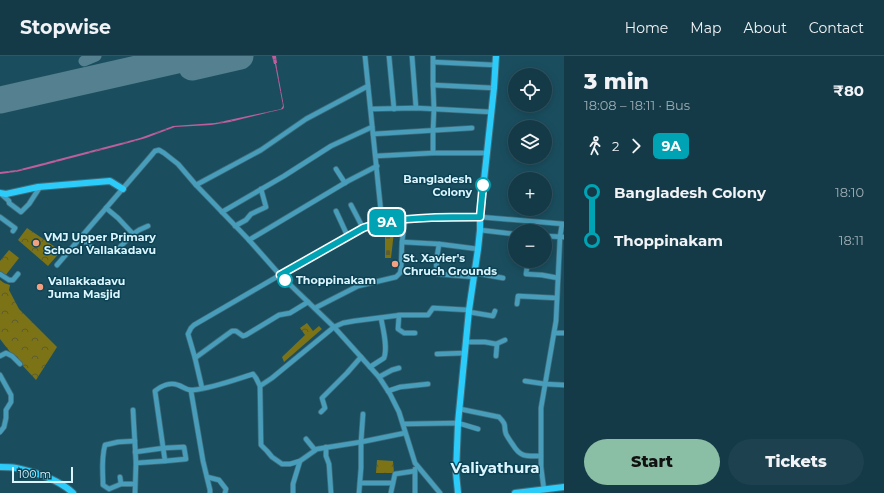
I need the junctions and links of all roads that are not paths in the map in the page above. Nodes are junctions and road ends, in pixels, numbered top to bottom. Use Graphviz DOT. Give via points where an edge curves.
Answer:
graph roads {
  1 [pos="365,56"];
  2 [pos="389,56"];
  3 [pos="412,56"];
  4 [pos="433,56"];
  5 [pos="496,56"];
  6 [pos="433,62"];
  7 [pos="495,65"];
  8 [pos="432,85"];
  9 [pos="368,86"];
  10 [pos="494,88"];
  11 [pos="416,108"];
  12 [pos="371,109"];
  13 [pos="394,109"];
  14 [pos="434,109"];
  15 [pos="491,112"];
  16 [pos="372,127"];
  17 [pos="472,128"];
  18 [pos="433,131"];
  19 [pos="373,134"];
  20 [pos="433,153"];
  21 [pos="487,153"];
  22 [pos="376,156"];
  23 [pos="377,166"];
  24 [pos="336,169"];
  25 [pos="345,183"];
  26 [pos="196,185"];
  27 [pos="40,187"];
  28 [pos="123,189"];
  29 [pos="261,189"];
  30 [pos="1,193"];
  31 [pos="351,205"];
  32 [pos="106,208"];
  33 [pos="336,210"];
  34 [pos="222,212"];
  35 [pos="0,217"];
  36 [pos="480,217"];
  37 [pos="405,220"];
  38 [pos="382,222"];
  39 [pos="563,224"];
  40 [pos="148,226"];
  41 [pos="236,226"];
  42 [pos="363,228"];
  43 [pos="480,230"];
  44 [pos="13,231"];
  45 [pos="508,233"];
  46 [pos="133,234"];
  47 [pos="552,236"];
  48 [pos="348,237"];
  49 [pos="562,237"];
  50 [pos="80,238"];
  51 [pos="249,240"];
  52 [pos="402,242"];
  53 [pos="439,244"];
  54 [pos="94,248"];
  55 [pos="478,249"];
  56 [pos="115,252"];
  57 [pos="561,259"];
  58 [pos="57,264"];
  59 [pos="527,268"];
  60 [pos="558,271"];
  61 [pos="564,272"];
  62 [pos="0,274"];
  63 [pos="18,274"];
  64 [pos="280,275"];
  65 [pos="474,275"];
  66 [pos="503,278"];
  67 [pos="558,278"];
  68 [pos="557,298"];
  69 [pos="308,302"];
  70 [pos="517,304"];
  71 [pos="557,307"];
  72 [pos="564,307"];
  73 [pos="315,308"];
  74 [pos="469,310"];
  75 [pos="495,311"];
  76 [pos="399,315"];
  77 [pos="381,318"];
  78 [pos="334,327"];
  79 [pos="415,333"];
  80 [pos="554,333"];
  81 [pos="564,333"];
  82 [pos="505,340"];
  83 [pos="466,342"];
  84 [pos="497,344"];
  85 [pos="465,353"];
  86 [pos="437,354"];
  87 [pos="0,356"];
  88 [pos="496,356"];
  89 [pos="361,357"];
  90 [pos="195,358"];
  91 [pos="20,364"];
  92 [pos="370,367"];
  93 [pos="399,368"];
  94 [pos="0,375"];
  95 [pos="379,377"];
  96 [pos="525,381"];
  97 [pos="428,384"];
  98 [pos="545,384"];
  99 [pos="564,385"];
  100 [pos="260,386"];
  101 [pos="202,388"];
  102 [pos="191,391"];
  103 [pos="388,391"];
  104 [pos="460,409"];
  105 [pos="0,410"];
  106 [pos="6,410"];
  107 [pos="133,410"];
  108 [pos="321,412"];
  109 [pos="363,414"];
  110 [pos="458,423"];
  111 [pos="403,424"];
  112 [pos="478,429"];
  113 [pos="0,432"];
  114 [pos="405,433"];
  115 [pos="306,439"];
  116 [pos="135,441"];
  117 [pos="361,442"];
  118 [pos="326,447"];
  119 [pos="164,448"];
  120 [pos="315,450"];
  121 [pos="135,452"];
  122 [pos="541,456"];
  123 [pos="165,461"];
  124 [pos="300,461"];
  125 [pos="136,463"];
  126 [pos="416,463"];
  127 [pos="0,467"];
  128 [pos="415,471"];
  129 [pos="120,477"];
  130 [pos="207,477"];
  131 [pos="360,483"];
  132 [pos="393,483"];
  133 [pos="121,484"];
  134 [pos="135,484"];
  135 [pos="564,488"];
  136 [pos="544,490"];
  137 [pos="391,492"];
  138 [pos="73,493"];
  139 [pos="135,493"];
  140 [pos="210,493"];
  141 [pos="225,493"];
  142 [pos="293,493"];
  143 [pos="331,493"];
  144 [pos="359,493"];
  145 [pos="416,493"];
  146 [pos="440,493"];
  147 [pos="458,493"];
  148 [pos="515,493"];
  1 -- 9 [label="street"];
  2 -- 13 [label="street"];
  3 -- 11 [label="street"];
  4 -- 6 [label="street"];
  5 -- 7 [label="main road"];
  6 -- 7 [label="street"];
  6 -- 8 [label="street"];
  7 -- 10 [label="main road"];
  8 -- 10 [label="street"];
  8 -- 14 [label="street"];
  9 -- 12 [label="street"];
  9 -- 26 [label="street" via="306,120 261,150"];
  10 -- 15 [label="main road"];
  11 -- 13 [label="street"];
  11 -- 14 [label="street"];
  12 -- 13 [label="street"];
  12 -- 16 [label="street"];
  14 -- 15 [label="street"];
  14 -- 18 [label="street"];
  15 -- 21 [label="main road"];
  16 -- 19 [label="street"];
  16 -- 29 [label="street" via="331,146"];
  17 -- 18 [label="street"];
  18 -- 19 [label="street"];
  18 -- 20 [label="street"];
  19 -- 22 [label="street"];
  20 -- 21 [label="street"];
  20 -- 22 [label="street"];
  21 -- 36 [label="main road"];
  22 -- 23 [label="street"];
  23 -- 25 [label="street"];
  23 -- 38 [label="street"];
  24 -- 25 [label="street"];
  25 -- 51 [label="street"];
  26 -- 28 [label="street" via="178,164 159,150"];
  26 -- 34 [label="street"];
  27 -- 28 [label="main road" via="110,181"];
  27 -- 30 [label="main road"];
  27 -- 30 [label="street" via="21,212"];
  28 -- 32 [label="street"];
  29 -- 34 [label="street"];
  29 -- 41 [label="street" via="266,207 251,214"];
  31 -- 42 [label="street"];
  32 -- 46 [label="street"];
  32 -- 50 [label="street"];
  33 -- 48 [label="street"];
  34 -- 41 [label="street"];
  35 -- 44 [label="street" via="15,228"];
  36 -- 37 [label="street"];
  36 -- 39 [label="street"];
  36 -- 43 [label="main road"];
  37 -- 38 [label="street"];
  37 -- 52 [label="street"];
  38 -- 42 [label="street"];
  39 -- 49 [label="street"];
  40 -- 46 [label="street"];
  41 -- 51 [label="street"];
  42 -- 48 [label="street"];
  43 -- 45 [label="street"];
  43 -- 55 [label="main road"];
  46 -- 56 [label="street"];
  47 -- 49 [label="street"];
  48 -- 64 [label="street"];
  49 -- 57 [label="street"];
  50 -- 54 [label="street"];
  50 -- 58 [label="street"];
  51 -- 64 [label="street"];
  52 -- 53 [label="street"];
  52 -- 73 [label="street" via="401,269 396,277 358,286"];
  53 -- 55 [label="street"];
  53 -- 65 [label="street" via="436,266 438,274"];
  55 -- 65 [label="main road"];
  57 -- 60 [label="street"];
  59 -- 67 [label="street" via="526,274"];
  60 -- 61 [label="street"];
  60 -- 67 [label="street"];
  62 -- 63 [label="street" via="9,280 13,280"];
  64 -- 69 [label="street"];
  64 -- 90 [label="street" via="194,325 188,337"];
  65 -- 66 [label="street"];
  65 -- 74 [label="main road"];
  67 -- 68 [label="street"];
  68 -- 70 [label="street" via="518,296"];
  68 -- 71 [label="street"];
  69 -- 73 [label="street"];
  69 -- 90 [label="street" via="290,313 279,315 246,335 242,336 232,331"];
  71 -- 72 [label="street"];
  71 -- 80 [label="street"];
  73 -- 78 [label="street"];
  74 -- 75 [label="street" via="493,316"];
  74 -- 76 [label="street" via="433,308 428,315"];
  74 -- 83 [label="main road"];
  76 -- 77 [label="street"];
  76 -- 79 [label="street" via="398,329"];
  77 -- 78 [label="street" via="343,323"];
  77 -- 92 [label="street" via="385,356"];
  78 -- 89 [label="street"];
  78 -- 100 [label="street"];
  80 -- 81 [label="street"];
  80 -- 98 [label="street"];
  82 -- 84 [label="street"];
  83 -- 84 [label="street"];
  83 -- 85 [label="main road"];
  84 -- 88 [label="street"];
  85 -- 86 [label="street"];
  85 -- 104 [label="main road"];
  87 -- 91 [label="street" via="6,353"];
  89 -- 92 [label="street"];
  89 -- 108 [label="street" via="322,398 325,408"];
  90 -- 101 [label="street"];
  92 -- 95 [label="street"];
  93 -- 95 [label="street"];
  94 -- 106 [label="street" via="11,395 11,402"];
  95 -- 103 [label="street"];
  96 -- 98 [label="street"];
  97 -- 103 [label="street"];
  98 -- 99 [label="street"];
  98 -- 122 [label="street" via="541,408"];
  100 -- 101 [label="street" via="254,374"];
  100 -- 124 [label="street" via="261,445 282,464"];
  101 -- 102 [label="street"];
  102 -- 119 [label="street" via="174,384 161,386 155,391"];
  102 -- 130 [label="street"];
  103 -- 111 [label="street"];
  104 -- 110 [label="main road"];
  104 -- 122 [label="street" via="499,417 504,421 506,435 520,455"];
  105 -- 106 [label="street"];
  106 -- 113 [label="street" via="4,427"];
  107 -- 116 [label="street"];
  109 -- 117 [label="street"];
  110 -- 111 [label="street"];
  110 -- 112 [label="street"];
  110 -- 147 [label="main road"];
  111 -- 114 [label="street"];
  114 -- 117 [label="street"];
  114 -- 126 [label="street"];
  115 -- 120 [label="street"];
  116 -- 121 [label="street"];
  116 -- 133 [label="street" via="105,445 103,485 109,489"];
  117 -- 118 [label="street"];
  117 -- 131 [label="street"];
  118 -- 120 [label="street"];
  118 -- 143 [label="street"];
  119 -- 121 [label="street"];
  119 -- 123 [label="street"];
  119 -- 123 [label="street" via="184,447 186,459"];
  120 -- 124 [label="street"];
  121 -- 125 [label="street"];
  122 -- 136 [label="street"];
  123 -- 125 [label="street"];
  124 -- 142 [label="street"];
  125 -- 134 [label="street"];
  126 -- 128 [label="street"];
  126 -- 146 [label="street"];
  127 -- 138 [label="main road" via="14,467 41,475"];
  128 -- 132 [label="street" via="395,474"];
  128 -- 145 [label="street"];
  129 -- 133 [label="street"];
  130 -- 140 [label="street"];
  130 -- 141 [label="street" via="219,480 226,489"];
  131 -- 132 [label="street"];
  131 -- 144 [label="street"];
  132 -- 137 [label="street"];
  133 -- 134 [label="street"];
  134 -- 139 [label="street"];
  135 -- 136 [label="main road"];
  136 -- 148 [label="main road"];
}
